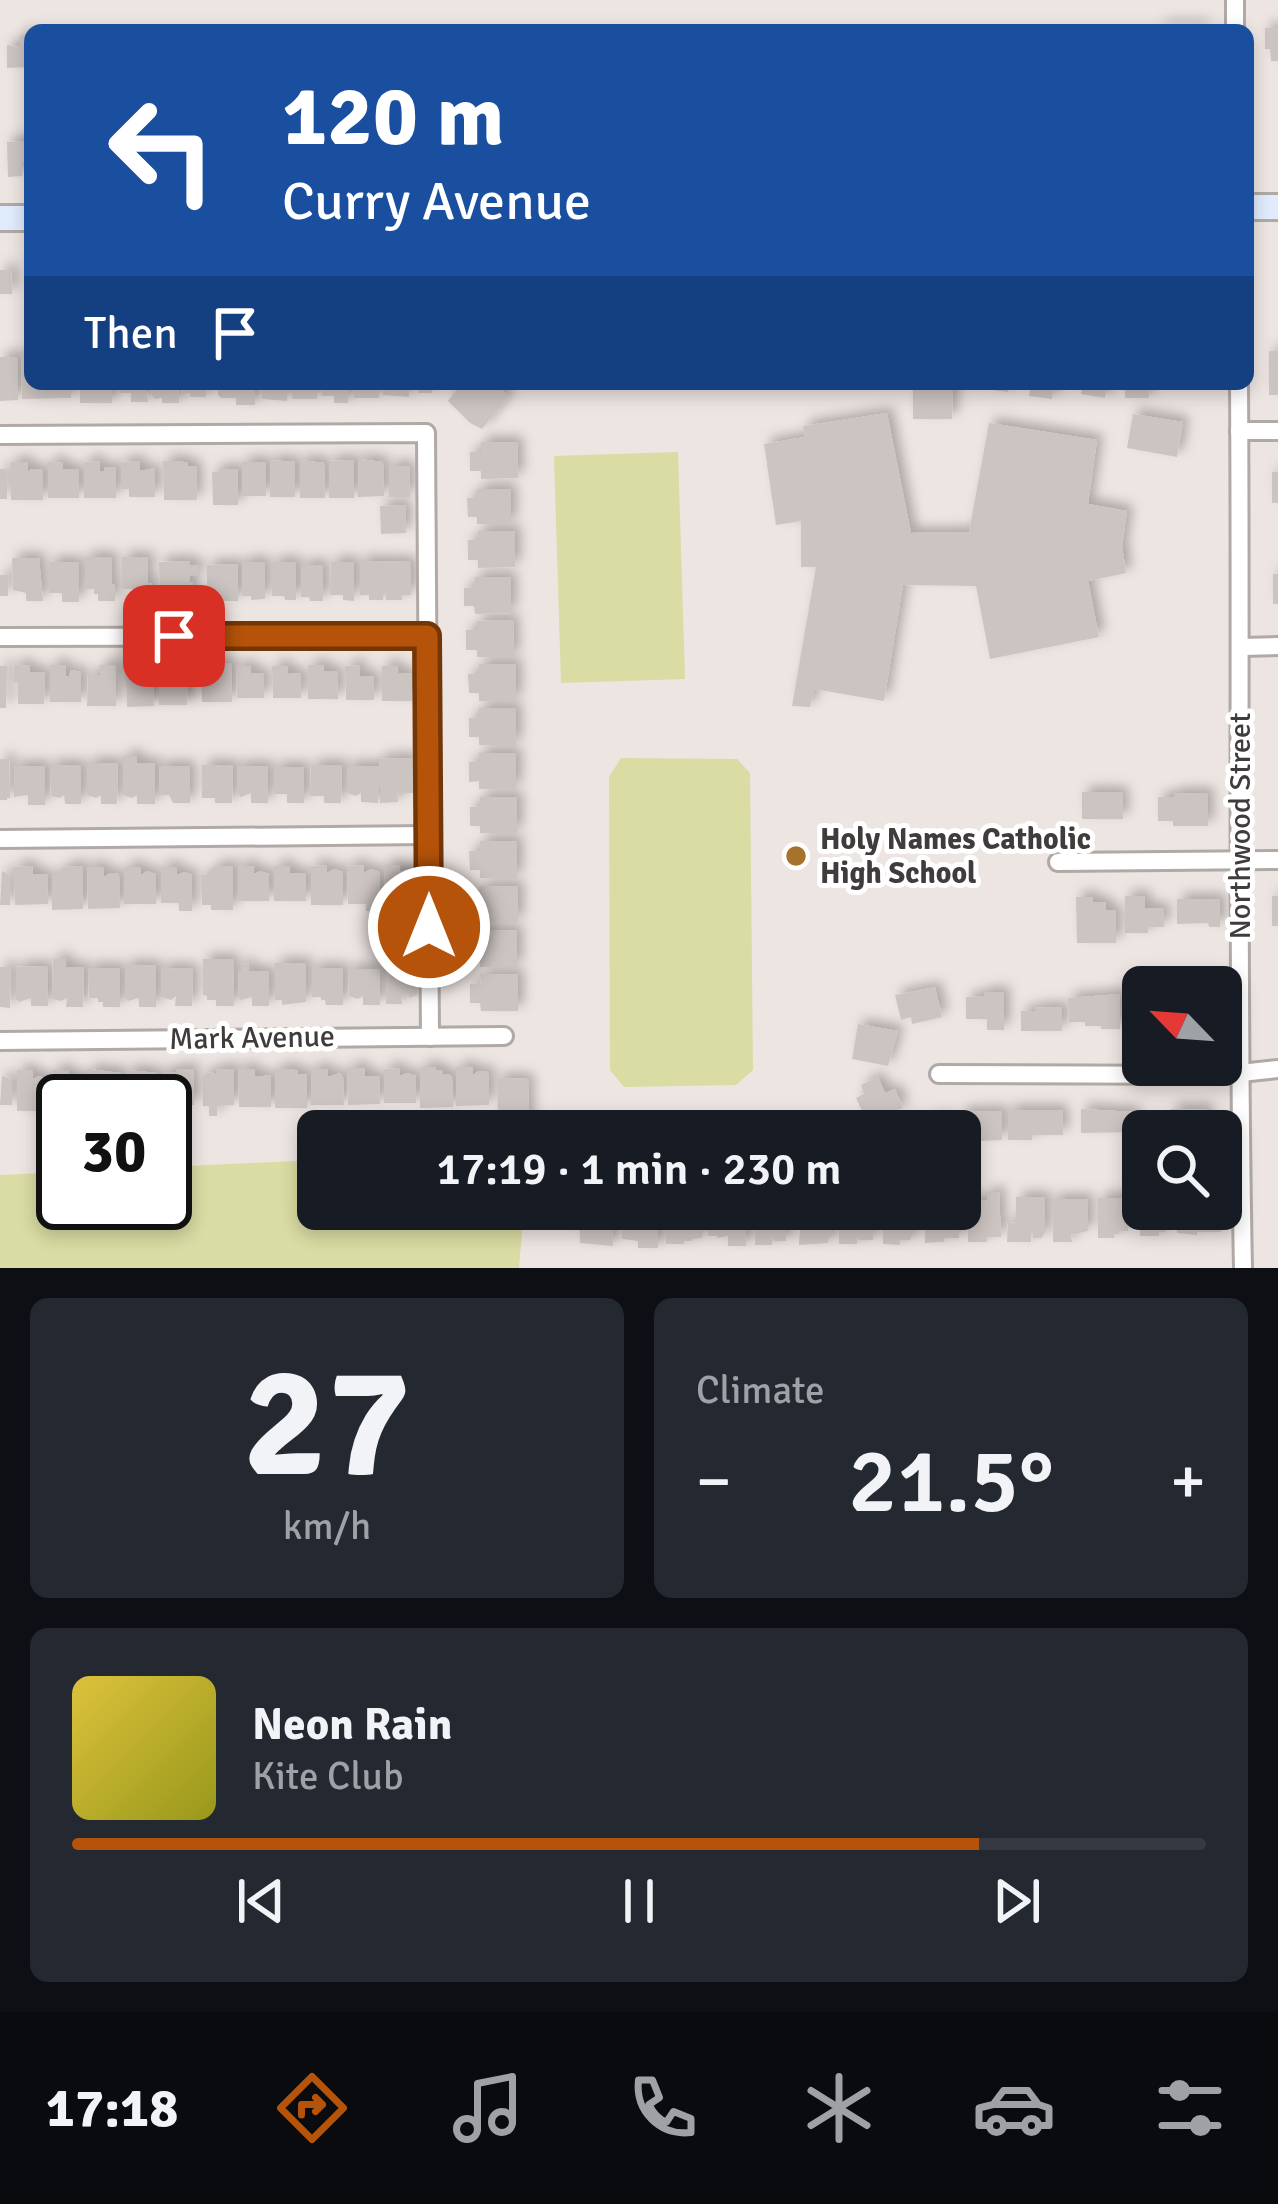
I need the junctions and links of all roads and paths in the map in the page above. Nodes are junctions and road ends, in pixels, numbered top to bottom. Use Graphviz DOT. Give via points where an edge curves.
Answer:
graph roads {
  1 [pos="1239,390"];
  2 [pos="1239,431"];
  3 [pos="1278,431"];
  4 [pos="0,435"];
  5 [pos="427,636"];
  6 [pos="0,637"];
  7 [pos="1278,646"];
  8 [pos="1240,647"];
  9 [pos="428,836"];
  10 [pos="0,838"];
  11 [pos="1241,860"];
  12 [pos="1278,860"];
  13 [pos="1058,862"];
  14 [pos="1240,966"];
  15 [pos="504,1036"];
  16 [pos="430,1037"];
  17 [pos="0,1041"];
  18 [pos="1278,1069"];
  19 [pos="1242,1072"];
  20 [pos="939,1074"];
  21 [pos="1122,1075"];
  22 [pos="1239,1086"];
  23 [pos="1243,1268"];
  1 -- 2 [label="street, Northwood Street"];
  2 -- 3 [label="street"];
  2 -- 8 [label="street, Northwood Street"];
  4 -- 5 [label="street" via="426,434"];
  5 -- 6 [label="street"];
  5 -- 9 [label="street"];
  7 -- 8 [label="street"];
  8 -- 11 [label="street, Northwood Street"];
  9 -- 10 [label="street"];
  9 -- 16 [label="street"];
  11 -- 12 [label="street"];
  11 -- 13 [label="street"];
  11 -- 14 [label="street, Northwood Street"];
  15 -- 16 [label="street, Mark Avenue"];
  16 -- 17 [label="street, Mark Avenue"];
  18 -- 19 [label="street"];
  20 -- 21 [label="street"];
  22 -- 23 [label="street, Northwood Street"];
}
